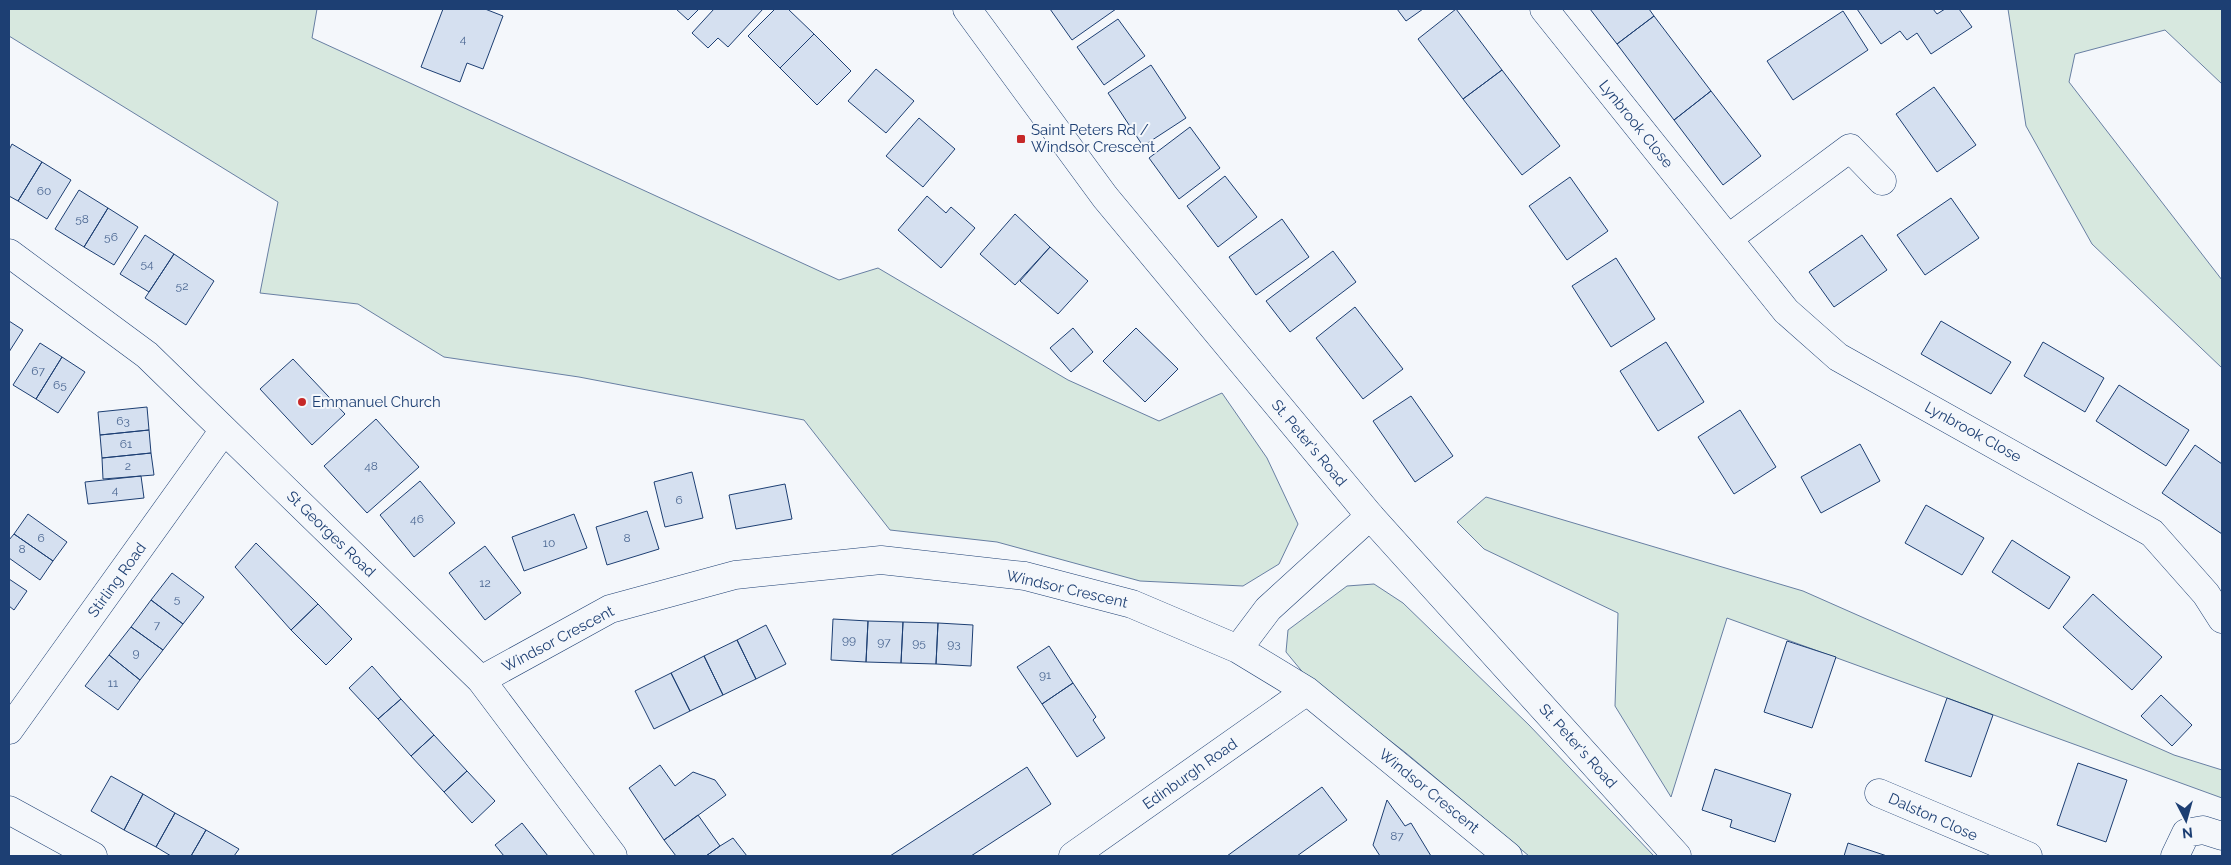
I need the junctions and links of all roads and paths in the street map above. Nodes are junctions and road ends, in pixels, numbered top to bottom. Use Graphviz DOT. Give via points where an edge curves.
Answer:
graph roads {
  1 [pos="967,9"];
  2 [pos="1544,9"];
  3 [pos="1882,180"];
  4 [pos="1729,238"];
  5 [pos="9,253"];
  6 [pos="224,430"];
  7 [pos="1370,516"];
  8 [pos="2222,619"];
  9 [pos="1238,649"];
  10 [pos="481,680"];
  11 [pos="1307,691"];
  12 [pos="9,730"];
  13 [pos="1879,793"];
  14 [pos="9,810"];
  15 [pos="2222,836"];
  16 [pos="1983,848"];
  17 [pos="1086,853"];
  18 [pos="93,856"];
  19 [pos="613,856"];
  20 [pos="1508,856"];
  21 [pos="1677,856"];
  22 [pos="2028,856"];
  23 [pos="2175,856"];
  1 -- 7 [label="street, St. Peter's Road" via="1104,197"];
  2 -- 4 [label="street, Lynbrook Close"];
  3 -- 4 [label="street" via="1850,148"];
  4 -- 8 [label="street, Lynbrook Close" via="1786,311 1838,357 2152,533 2206,594"];
  5 -- 6 [label="street, St Georges Road" via="147,355"];
  6 -- 10 [label="street, St Georges Road"];
  6 -- 12 [label="street, Stirling Road"];
  7 -- 9 [label="street" via="1268,609"];
  7 -- 21 [label="street, St. Peter's Road"];
  9 -- 10 [label="street, Windsor Crescent" via="1132,604 1025,576 881,560 735,576 610,609"];
  9 -- 11 [label="street, Windsor Crescent"];
  10 -- 19 [label="street, St Georges Road"];
  11 -- 17 [label="street, Edinburgh Road"];
  11 -- 20 [label="street, Windsor Crescent"];
  13 -- 16 [label="street, Dalston Close"];
  14 -- 18 [label="street"];
  15 -- 23 [label="street" via="2203,830 2186,833"];
  16 -- 22 [label="street, Dalston Close"];
}
